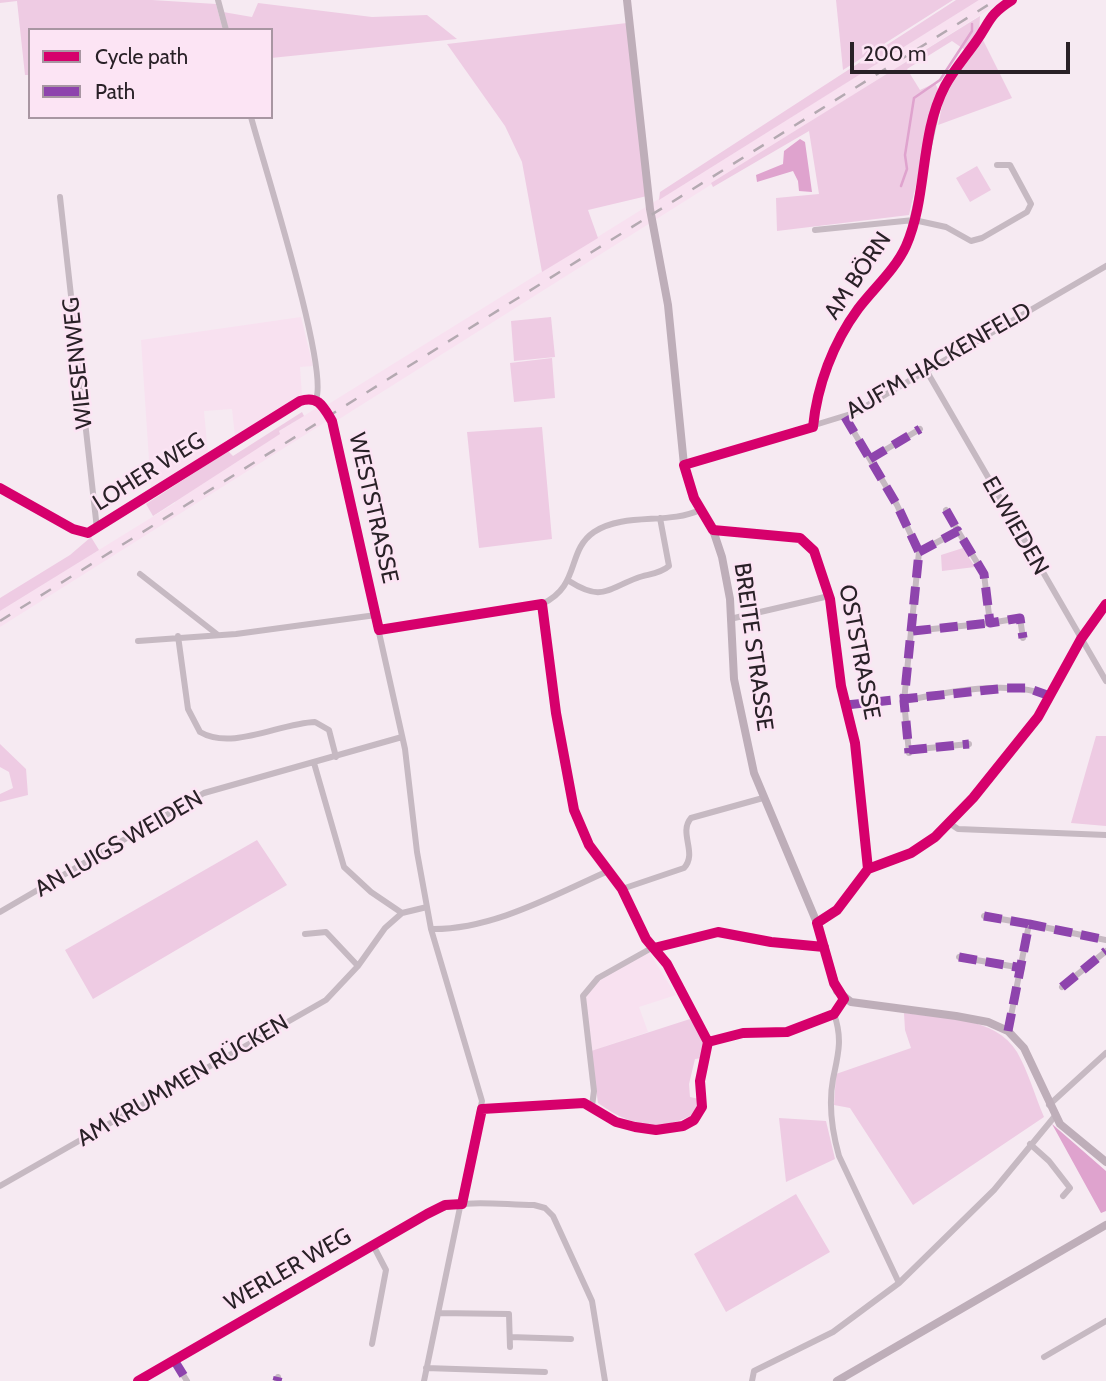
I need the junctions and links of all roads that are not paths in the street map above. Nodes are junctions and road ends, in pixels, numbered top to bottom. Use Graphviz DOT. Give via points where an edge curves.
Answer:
graph roads {
  1 [pos="218,0"];
  2 [pos="627,0"];
  3 [pos="225,28"];
  4 [pos="957,68"];
  5 [pos="252,119"];
  6 [pos="997,165"];
  7 [pos="60,197"];
  8 [pos="914,219"];
  9 [pos="815,230"];
  10 [pos="1106,266"];
  11 [pos="926,370"];
  12 [pos="316,400"];
  13 [pos="845,417"];
  14 [pos="813,427"];
  15 [pos="920,429"];
  16 [pos="870,459"];
  17 [pos="684,466"];
  18 [pos="0,488"];
  19 [pos="700,510"];
  20 [pos="946,510"];
  21 [pos="660,518"];
  22 [pos="97,529"];
  23 [pos="713,530"];
  24 [pos="958,531"];
  25 [pos="919,552"];
  26 [pos="140,574"];
  27 [pos="569,581"];
  28 [pos="829,596"];
  29 [pos="542,604"];
  30 [pos="1106,604"];
  31 [pos="376,615"];
  32 [pos="730,619"];
  33 [pos="990,623"];
  34 [pos="379,630"];
  35 [pos="913,631"];
  36 [pos="218,635"];
  37 [pos="178,636"];
  38 [pos="1023,638"];
  39 [pos="1081,639"];
  40 [pos="138,641"];
  41 [pos="1106,681"];
  42 [pos="1051,696"];
  43 [pos="904,701"];
  44 [pos="402,737"];
  45 [pos="970,744"];
  46 [pos="335,757"];
  47 [pos="314,763"];
  48 [pos="763,798"];
  49 [pos="949,823"];
  50 [pos="1106,835"];
  51 [pos="868,869"];
  52 [pos="607,872"];
  53 [pos="622,889"];
  54 [pos="427,907"];
  55 [pos="0,912"];
  56 [pos="402,913"];
  57 [pos="984,916"];
  58 [pos="817,923"];
  59 [pos="1029,924"];
  60 [pos="431,929"];
  61 [pos="304,934"];
  62 [pos="1106,940"];
  63 [pos="824,947"];
  64 [pos="651,949"];
  65 [pos="1106,951"];
  66 [pos="959,957"];
  67 [pos="358,966"];
  68 [pos="1022,968"];
  69 [pos="1062,986"];
  70 [pos="844,999"];
  71 [pos="834,1014"];
  72 [pos="1008,1031"];
  73 [pos="708,1042"];
  74 [pos="1106,1053"];
  75 [pos="1049,1105"];
  76 [pos="592,1106"];
  77 [pos="482,1109"];
  78 [pos="1055,1116"];
  79 [pos="1030,1144"];
  80 [pos="1106,1162"];
  81 [pos="0,1186"];
  82 [pos="1063,1196"];
  83 [pos="462,1204"];
  84 [pos="1106,1225"];
  85 [pos="373,1245"];
  86 [pos="899,1283"];
  87 [pos="438,1313"];
  88 [pos="1106,1321"];
  89 [pos="510,1337"];
  90 [pos="571,1339"];
  91 [pos="372,1344"];
  92 [pos="510,1347"];
  93 [pos="1044,1357"];
  94 [pos="174,1360"];
  95 [pos="426,1368"];
  96 [pos="545,1372"];
  97 [pos="138,1381"];
  98 [pos="187,1381"];
  99 [pos="424,1381"];
  100 [pos="605,1381"];
  101 [pos="752,1381"];
  102 [pos="837,1381"];
  1 -- 3 [label="street"];
  2 -- 17 [label="street, BREITE STRASSE" via="650,209 668,305"];
  4 -- 8 [label="street, AM BÖRN" via="939,100"];
  5 -- 12 [label="street" via="310,329 319,387"];
  6 -- 8 [label="street, AM BÖRN" via="1010,165 1031,200 1027,212 971,241 946,227"];
  7 -- 22 [label="street, WIESENWEG"];
  8 -- 9 [label="street, AM BÖRN"];
  8 -- 14 [label="street, AM BÖRN" via="900,259 857,311 833,353"];
  10 -- 11 [label="street, AUF'M HACKENFELD"];
  11 -- 13 [label="street, AUF'M HACKENFELD"];
  11 -- 39 [label="street, ELWIEDEN"];
  12 -- 22 [label="street, LOHER WEG" via="300,401"];
  12 -- 31 [label="street, WESTSTRASSE" via="332,421"];
  13 -- 14 [label="street, AUF'M HACKENFELD"];
  13 -- 16 [label="street"];
  14 -- 17 [label="street, AUF'M HACKENFELD"];
  15 -- 16 [label="street"];
  16 -- 25 [label="street"];
  17 -- 19 [label="street, BREITE STRASSE"];
  18 -- 22 [label="street, LOHER WEG" via="74,529 89,533"];
  19 -- 21 [label="street"];
  19 -- 23 [label="street, BREITE STRASSE"];
  20 -- 24 [label="street"];
  21 -- 27 [label="street" via="612,525 592,534 579,549"];
  21 -- 27 [label="street" via="669,566 665,570 604,593"];
  23 -- 28 [label="street, OSTSTRASSE" via="806,540"];
  23 -- 32 [label="street, BREITE STRASSE" via="725,570"];
  24 -- 25 [label="street"];
  24 -- 33 [label="street" via="984,575"];
  25 -- 35 [label="street"];
  26 -- 36 [label="street"];
  27 -- 29 [label="street"];
  28 -- 32 [label="street, OSTSTRASSE"];
  28 -- 51 [label="street, OSTSTRASSE" via="841,686 855,743"];
  29 -- 34 [label="street"];
  29 -- 52 [label="street" via="569,788 589,845"];
  30 -- 39 [label="street"];
  31 -- 34 [label="street, WESTSTRASSE"];
  31 -- 36 [label="street"];
  32 -- 48 [label="street, BREITE STRASSE" via="730,652 743,730"];
  33 -- 35 [label="street"];
  33 -- 38 [label="street" via="1020,618"];
  34 -- 44 [label="street, WESTSTRASSE"];
  35 -- 43 [label="street"];
  36 -- 37 [label="street"];
  37 -- 40 [label="street"];
  37 -- 46 [label="street" via="188,709 200,732 231,737 315,722 329,730"];
  39 -- 41 [label="street, ELWIEDEN"];
  39 -- 42 [label="street"];
  42 -- 43 [label="street" via="1027,688 1007,688"];
  42 -- 49 [label="street" via="1012,753"];
  43 -- 45 [label="street" via="909,751"];
  44 -- 46 [label="street, AN LUIGS WEIDEN"];
  44 -- 54 [label="street, WESTSTRASSE"];
  46 -- 47 [label="street, AN LUIGS WEIDEN"];
  47 -- 55 [label="street, AN LUIGS WEIDEN" via="204,793"];
  47 -- 56 [label="street" via="344,867"];
  48 -- 53 [label="street" via="691,818 686,825 690,858 684,869"];
  48 -- 58 [label="street, BREITE STRASSE"];
  49 -- 50 [label="street" via="958,828"];
  49 -- 51 [label="street" via="911,853"];
  51 -- 58 [label="street" via="837,910"];
  52 -- 53 [label="street"];
  52 -- 60 [label="street" via="526,908 455,930"];
  53 -- 64 [label="street"];
  54 -- 56 [label="street"];
  54 -- 60 [label="street, WESTSTRASSE"];
  56 -- 67 [label="street, AM KRUMMEN RÜCKEN"];
  57 -- 59 [label="street"];
  58 -- 63 [label="street, BREITE STRASSE"];
  59 -- 62 [label="street"];
  59 -- 68 [label="street"];
  60 -- 77 [label="street, WESTSTRASSE" via="480,1086"];
  61 -- 67 [label="street" via="326,932"];
  63 -- 64 [label="street" via="709,932"];
  63 -- 70 [label="street, BREITE STRASSE" via="836,991"];
  64 -- 73 [label="street" via="667,964"];
  64 -- 76 [label="street" via="598,978 583,996"];
  65 -- 69 [label="street"];
  66 -- 68 [label="street"];
  67 -- 81 [label="street, AM KRUMMEN RÜCKEN" via="326,1000"];
  68 -- 72 [label="street"];
  70 -- 71 [label="street"];
  70 -- 72 [label="street" via="956,1016"];
  71 -- 73 [label="street" via="788,1032 743,1033"];
  71 -- 86 [label="street" via="841,1047 831,1093 833,1137"];
  72 -- 75 [label="street" via="1024,1048"];
  73 -- 76 [label="street" via="700,1081 702,1107 686,1125 656,1130 635,1127 616,1122"];
  74 -- 75 [label="street"];
  75 -- 78 [label="street"];
  76 -- 77 [label="street" via="571,1103"];
  77 -- 83 [label="street, WESTSTRASSE"];
  78 -- 79 [label="street"];
  78 -- 80 [label="street" via="1068,1133"];
  79 -- 82 [label="street" via="1070,1188"];
  79 -- 86 [label="street" via="994,1190"];
  83 -- 85 [label="street, WERLER WEG" via="445,1205"];
  83 -- 87 [label="street, WESTSTRASSE"];
  83 -- 100 [label="street, WERLER WEG" via="534,1205 553,1216 592,1301"];
  84 -- 102 [label="street"];
  85 -- 91 [label="street" via="386,1270"];
  85 -- 94 [label="street, WERLER WEG"];
  86 -- 101 [label="street" via="833,1332 754,1371"];
  87 -- 89 [label="street" via="509,1314"];
  87 -- 95 [label="street, WESTSTRASSE"];
  88 -- 93 [label="street"];
  89 -- 90 [label="street"];
  89 -- 92 [label="street"];
  94 -- 97 [label="street, WERLER WEG"];
  94 -- 98 [label="street"];
  95 -- 96 [label="street"];
  95 -- 99 [label="street, WESTSTRASSE"];
}
